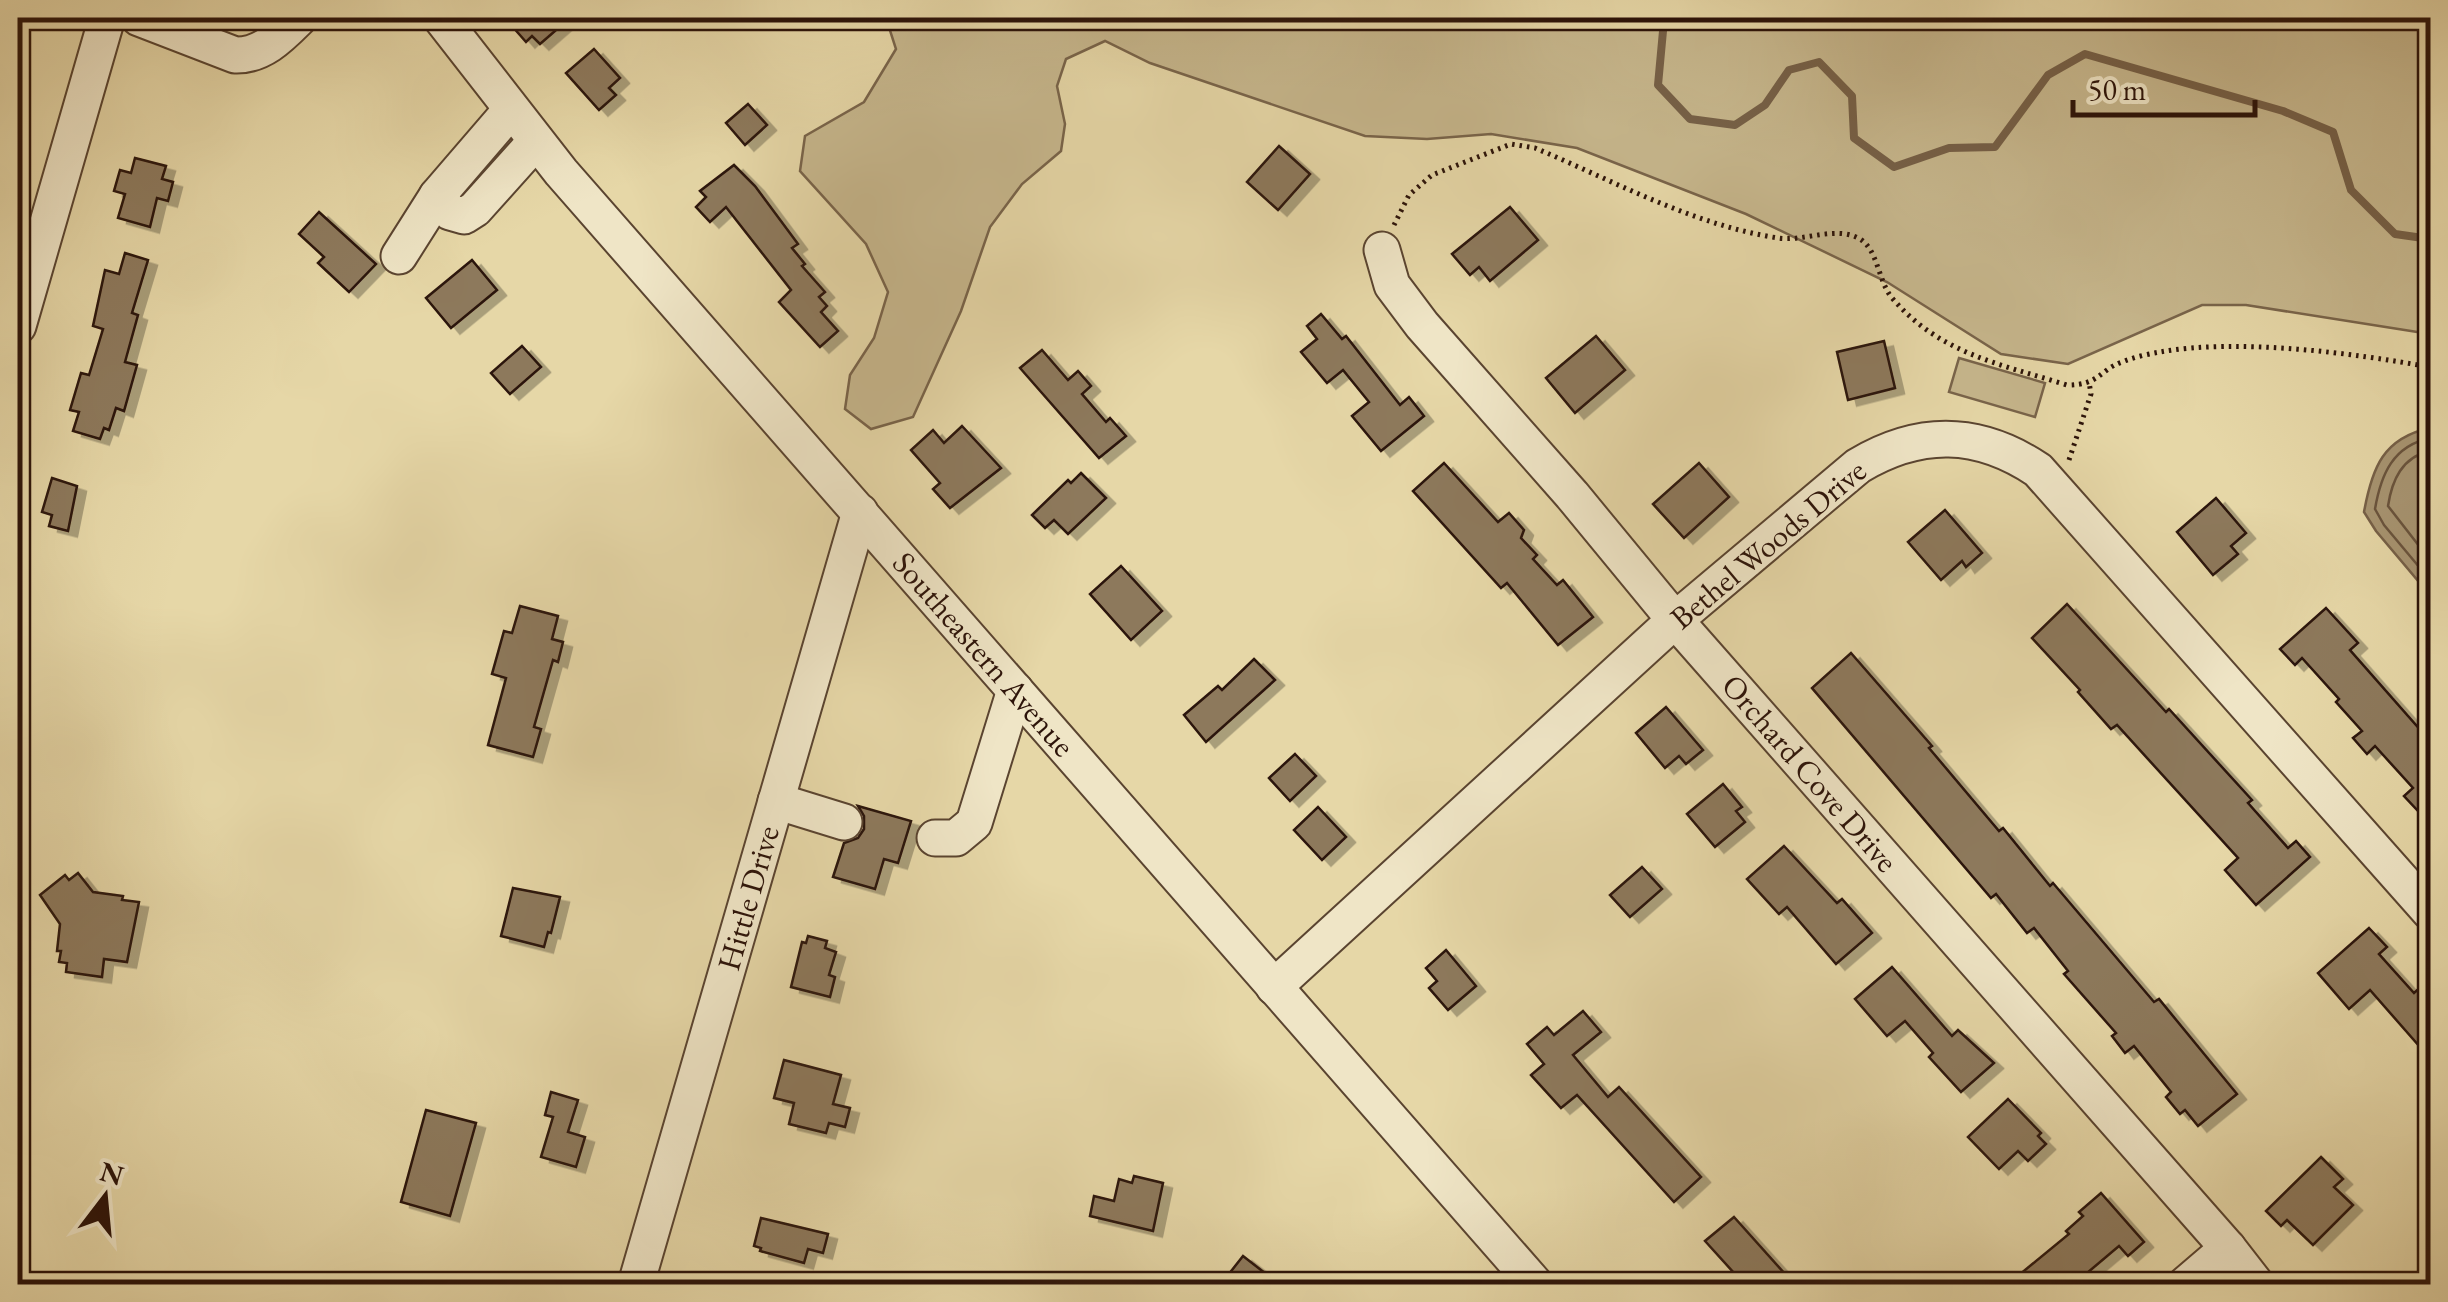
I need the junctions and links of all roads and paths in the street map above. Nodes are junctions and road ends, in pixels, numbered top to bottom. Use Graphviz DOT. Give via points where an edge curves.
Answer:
graph roads {
  1 [pos="107,18"];
  2 [pos="139,18"];
  3 [pos="299,18"];
  4 [pos="441,18"];
  5 [pos="511,110"];
  6 [pos="536,141"];
  7 [pos="438,196"];
  8 [pos="1382,250"];
  9 [pos="399,256"];
  10 [pos="18,326"];
  11 [pos="2430,367"];
  12 [pos="2089,382"];
  13 [pos="2058,490"];
  14 [pos="860,512"];
  15 [pos="1675,620"];
  16 [pos="1015,690"];
  17 [pos="776,801"];
  18 [pos="844,822"];
  19 [pos="936,838"];
  20 [pos="2430,912"];
  21 [pos="1274,987"];
  22 [pos="2241,1273"];
  23 [pos="636,1284"];
  24 [pos="1536,1284"];
  25 [pos="2186,1284"];
  1 -- 10 [label="street"];
  2 -- 3 [label="street" via="248,56"];
  4 -- 5 [label="street, Southeastern Avenue"];
  5 -- 6 [label="street, Southeastern Avenue"];
  5 -- 7 [label="street"];
  6 -- 7 [label="street" via="475,210 464,216 450,212"];
  6 -- 14 [label="street, Southeastern Avenue"];
  7 -- 9 [label="street"];
  8 -- 12 [label="path" via="1409,195 1432,175 1511,144 1535,148 1744,233 1858,238 1869,246 1891,297 1944,344 2067,385"];
  8 -- 15 [label="street, Orchard Cove Drive" via="1392,285 1422,326"];
  11 -- 12 [label="path" via="2320,351 2228,348 2162,352 2118,363"];
  12 -- 13 [label="path" via="2092,394"];
  13 -- 15 [label="street, Bethel Woods Drive" via="2014,454 1971,440 1932,439 1881,452"];
  13 -- 20 [label="street, Bethel Woods Drive"];
  14 -- 16 [label="street, Southeastern Avenue"];
  14 -- 17 [label="street, Hittle Drive"];
  15 -- 21 [label="street, Bethel Woods Drive"];
  15 -- 22 [label="street, Orchard Cove Drive"];
  16 -- 19 [label="street" via="974,823 956,838"];
  16 -- 21 [label="street, Southeastern Avenue"];
  17 -- 18 [label="street"];
  17 -- 23 [label="street, Hittle Drive"];
  21 -- 24 [label="street, Southeastern Avenue"];
  22 -- 25 [label="street"];
}
